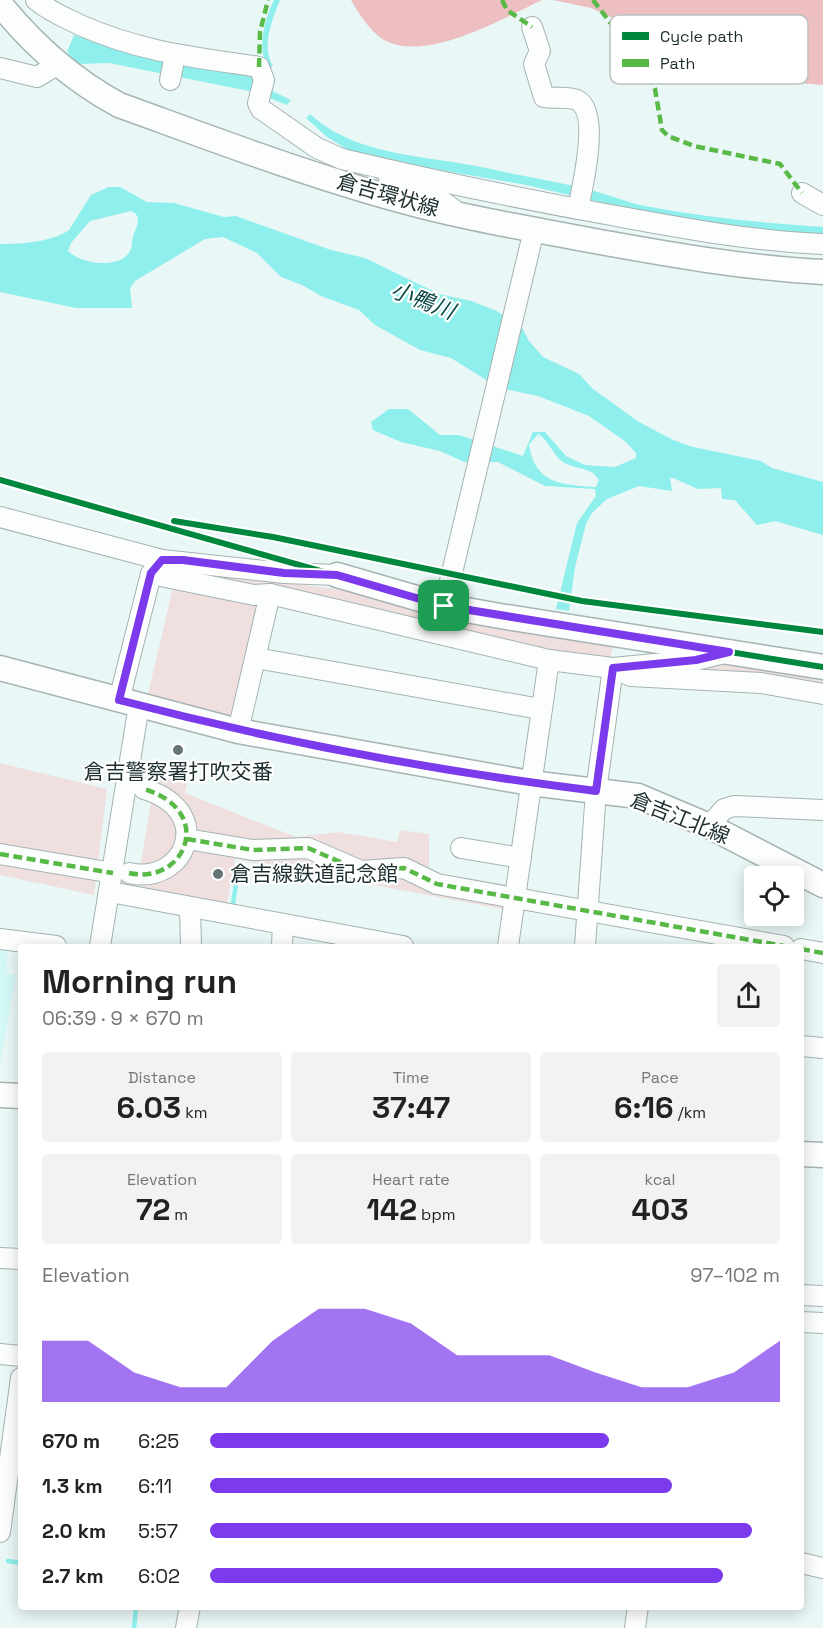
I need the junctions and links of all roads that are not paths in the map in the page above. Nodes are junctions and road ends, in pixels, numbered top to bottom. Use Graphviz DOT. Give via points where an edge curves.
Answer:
graph roads {
  1 [pos="36,0"];
  2 [pos="0,4"];
  3 [pos="532,27"];
  4 [pos="175,55"];
  5 [pos="57,65"];
  6 [pos="0,68"];
  7 [pos="170,80"];
  8 [pos="342,159"];
  9 [pos="802,193"];
  10 [pos="823,205"];
  11 [pos="578,209"];
  12 [pos="462,215"];
  13 [pos="533,235"];
  14 [pos="823,244"];
  15 [pos="823,256"];
  16 [pos="696,259"];
  17 [pos="823,272"];
  18 [pos="0,517"];
  19 [pos="156,567"];
  20 [pos="337,575"];
  21 [pos="270,594"];
  22 [pos="447,596"];
  23 [pos="729,652"];
  24 [pos="256,658"];
  25 [pos="549,660"];
  26 [pos="823,667"];
  27 [pos="0,668"];
  28 [pos="613,668"];
  29 [pos="823,694"];
  30 [pos="129,703"];
  31 [pos="540,710"];
  32 [pos="238,730"];
  33 [pos="530,783"];
  34 [pos="144,789"];
  35 [pos="596,791"];
  36 [pos="823,810"];
  37 [pos="709,826"];
  38 [pos="187,839"];
  39 [pos="461,848"];
  40 [pos="0,854"];
  41 [pos="521,858"];
  42 [pos="117,879"];
  43 [pos="823,885"];
  44 [pos="516,901"];
  45 [pos="190,907"];
  46 [pos="588,913"];
  47 [pos="283,924"];
  48 [pos="0,939"];
  49 [pos="349,941"];
  50 [pos="40,944"];
  51 [pos="101,944"];
  52 [pos="191,944"];
  53 [pos="282,944"];
  54 [pos="381,944"];
  55 [pos="508,944"];
  56 [pos="585,944"];
  57 [pos="772,944"];
  58 [pos="804,950"];
  59 [pos="823,953"];
  60 [pos="804,1046"];
  61 [pos="823,1047"];
  62 [pos="0,1095"];
  63 [pos="18,1096"];
  64 [pos="804,1154"];
  65 [pos="823,1155"];
  66 [pos="0,1258"];
  67 [pos="18,1259"];
  68 [pos="804,1295"];
  69 [pos="823,1296"];
  70 [pos="804,1322"];
  71 [pos="823,1323"];
  72 [pos="0,1354"];
  73 [pos="18,1356"];
  74 [pos="18,1402"];
  75 [pos="9,1476"];
  76 [pos="0,1532"];
  77 [pos="804,1564"];
  78 [pos="823,1568"];
  79 [pos="189,1610"];
  80 [pos="637,1610"];
  81 [pos="186,1628"];
  82 [pos="635,1628"];
  1 -- 4 [label="street" via="48,10 120,42"];
  2 -- 5 [label="main road, 倉吉環状線"];
  3 -- 11 [label="street" via="540,51 534,64 544,97 575,99 582,104 589,121"];
  4 -- 7 [label="street"];
  4 -- 8 [label="street" via="259,67 264,80 258,104 261,109 317,148"];
  5 -- 6 [label="street" via="37,77"];
  5 -- 12 [label="main road, 倉吉環状線" via="119,105 333,180"];
  8 -- 11 [label="street"];
  8 -- 12 [label="street" via="347,166 438,198"];
  9 -- 10 [label="street"];
  11 -- 14 [label="street" via="761,241"];
  12 -- 13 [label="main road, 倉吉環状線"];
  13 -- 16 [label="main road, 倉吉環状線"];
  13 -- 22 [label="street"];
  15 -- 16 [label="street" via="726,252"];
  16 -- 17 [label="main road, 倉吉環状線"];
  18 -- 19 [label="street"];
  19 -- 20 [label="street" via="183,560 284,573"];
  19 -- 21 [label="street" via="254,595"];
  19 -- 30 [label="street"];
  20 -- 22 [label="main road"];
  21 -- 24 [label="street"];
  21 -- 25 [label="street"];
  22 -- 23 [label="main road"];
  23 -- 26 [label="main road"];
  23 -- 28 [label="street" via="696,660"];
  24 -- 31 [label="street"];
  24 -- 32 [label="street"];
  25 -- 28 [label="street"];
  25 -- 31 [label="street"];
  27 -- 30 [label="main road, 倉吉江北線"];
  28 -- 29 [label="street" via="631,676 761,683"];
  28 -- 35 [label="street"];
  30 -- 32 [label="main road, 倉吉江北線"];
  30 -- 42 [label="street"];
  31 -- 33 [label="street"];
  32 -- 33 [label="main road, 倉吉江北線"];
  33 -- 35 [label="main road, 倉吉江北線"];
  33 -- 41 [label="street"];
  34 -- 38 [label="street" via="175,804 186,822"];
  35 -- 37 [label="main road, 倉吉江北線" via="638,795"];
  35 -- 46 [label="street"];
  36 -- 37 [label="street" via="734,806 724,809"];
  37 -- 43 [label="main road, 倉吉江北線"];
  38 -- 42 [label="street" via="173,863 160,871"];
  38 -- 44 [label="street" via="253,850 308,848 361,871 404,868 437,884"];
  39 -- 41 [label="street"];
  40 -- 42 [label="street"];
  41 -- 44 [label="street"];
  42 -- 45 [label="street"];
  42 -- 51 [label="street"];
  44 -- 46 [label="street"];
  44 -- 55 [label="street"];
  45 -- 47 [label="street"];
  45 -- 52 [label="street"];
  46 -- 56 [label="street"];
  46 -- 57 [label="street"];
  47 -- 49 [label="street"];
  47 -- 53 [label="street"];
  48 -- 50 [label="street"];
  49 -- 54 [label="street"];
  58 -- 59 [label="street"];
  60 -- 61 [label="street"];
  62 -- 63 [label="main road"];
  64 -- 65 [label="main road"];
  66 -- 67 [label="street"];
  68 -- 69 [label="street"];
  70 -- 71 [label="street"];
  72 -- 73 [label="street"];
  74 -- 75 [label="street"];
  75 -- 76 [label="street"];
  77 -- 78 [label="street"];
  79 -- 81 [label="street"];
  80 -- 82 [label="street"];
}
